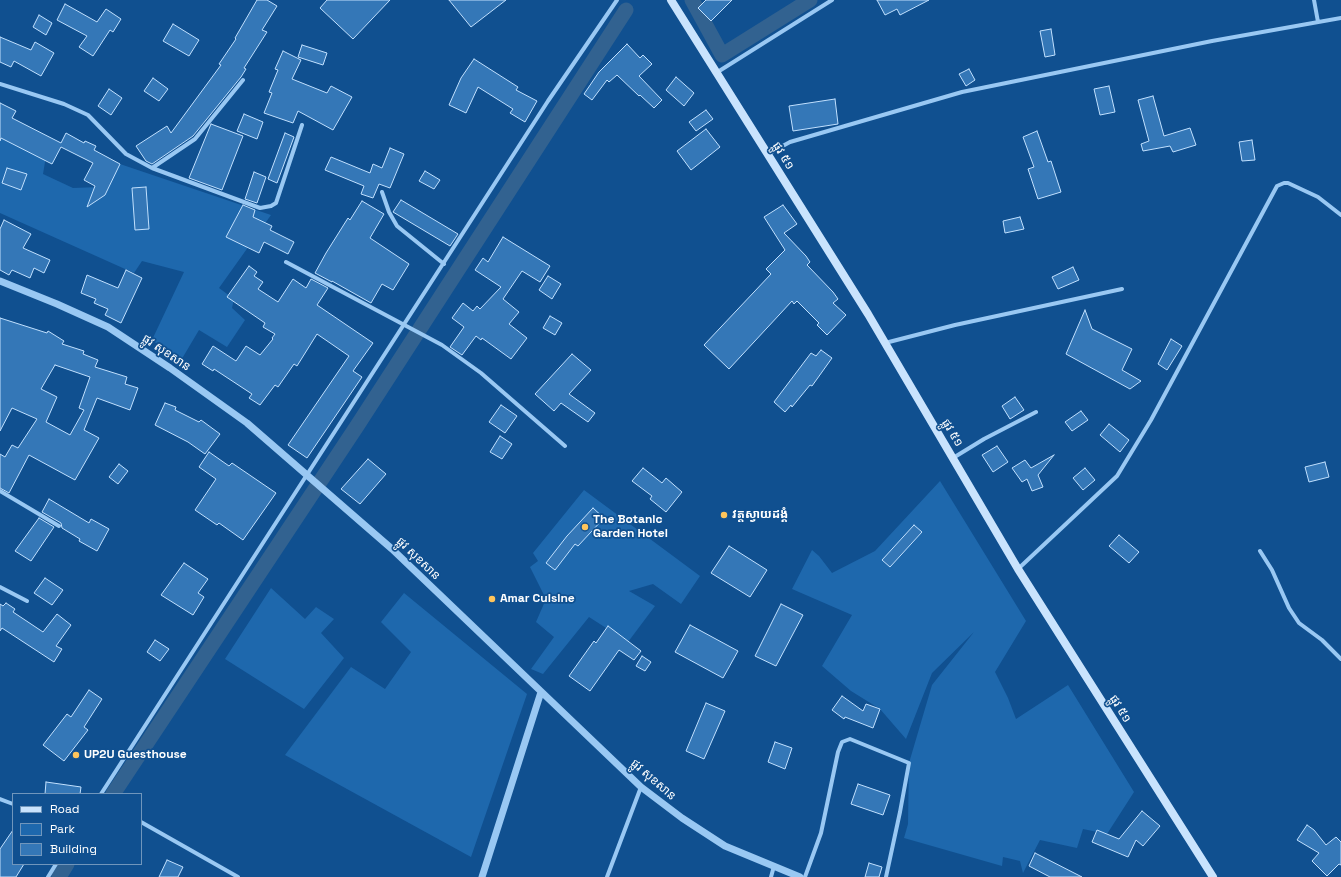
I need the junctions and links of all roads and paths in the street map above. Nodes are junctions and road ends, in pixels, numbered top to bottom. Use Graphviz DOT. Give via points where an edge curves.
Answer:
graph roads {
  1 [pos="617,0"];
  2 [pos="671,0"];
  3 [pos="832,0"];
  4 [pos="1314,0"];
  5 [pos="1341,18"];
  6 [pos="1318,22"];
  7 [pos="716,73"];
  8 [pos="243,80"];
  9 [pos="0,84"];
  10 [pos="302,125"];
  11 [pos="768,154"];
  12 [pos="152,168"];
  13 [pos="382,192"];
  14 [pos="1341,215"];
  15 [pos="286,262"];
  16 [pos="444,264"];
  17 [pos="0,281"];
  18 [pos="1122,289"];
  19 [pos="404,325"];
  20 [pos="886,343"];
  21 [pos="1036,412"];
  22 [pos="565,446"];
  23 [pos="954,458"];
  24 [pos="309,477"];
  25 [pos="0,491"];
  26 [pos="59,526"];
  27 [pos="1260,551"];
  28 [pos="1018,569"];
  29 [pos="0,587"];
  30 [pos="27,602"];
  31 [pos="1341,659"];
  32 [pos="541,692"];
  33 [pos="642,787"];
  34 [pos="102,793"];
  35 [pos="0,800"];
  36 [pos="12,804"];
  37 [pos="142,823"];
  38 [pos="55,865"];
  39 [pos="774,866"];
  40 [pos="48,877"];
  41 [pos="238,877"];
  42 [pos="482,877"];
  43 [pos="607,877"];
  44 [pos="771,877"];
  45 [pos="800,877"];
  46 [pos="805,877"];
  47 [pos="886,877"];
  48 [pos="1213,877"];
  1 -- 16 [label="street" via="548,101"];
  2 -- 7 [label="main road, ផ្លូវ ៥១"];
  3 -- 7 [label="street"];
  4 -- 6 [label="street"];
  5 -- 6 [label="street"];
  6 -- 11 [label="street" via="962,92 790,142"];
  7 -- 11 [label="main road, ផ្លូវ ៥១"];
  8 -- 12 [label="street" via="195,140"];
  9 -- 12 [label="street" via="64,104 88,115 126,154"];
  10 -- 12 [label="street" via="276,203 265,208"];
  11 -- 20 [label="main road, ផ្លូវ ៥១"];
  13 -- 16 [label="street" via="397,226"];
  14 -- 28 [label="street" via="1318,197 1294,186 1284,183 1277,186 1154,414 1117,476"];
  15 -- 19 [label="street"];
  16 -- 19 [label="street"];
  17 -- 24 [label="street, ផ្លូវ សុខសាន" via="108,327 247,423"];
  18 -- 20 [label="street" via="955,325"];
  19 -- 22 [label="street" via="424,334 481,373"];
  19 -- 24 [label="street"];
  20 -- 23 [label="main road, ផ្លូវ ៥១"];
  21 -- 23 [label="street"];
  23 -- 28 [label="main road, ផ្លូវ ៥១"];
  24 -- 32 [label="street, ផ្លូវ សុខសាន" via="392,549"];
  24 -- 34 [label="street"];
  25 -- 26 [label="street"];
  27 -- 31 [label="street" via="1299,623 1322,640"];
  28 -- 48 [label="main road, ផ្លូវ ៥១"];
  29 -- 30 [label="street"];
  32 -- 33 [label="street, ផ្លូវ សុខសាន"];
  32 -- 42 [label="street"];
  33 -- 39 [label="street, ផ្លូវ សុខសាន" via="682,818 725,846"];
  33 -- 43 [label="street"];
  35 -- 36 [label="street"];
  37 -- 41 [label="street"];
  38 -- 40 [label="street"];
  39 -- 44 [label="street"];
  39 -- 45 [label="street, ផ្លូវ សុខសាន"];
  46 -- 47 [label="street" via="821,833 838,752 842,742 850,739 909,763"];
}
